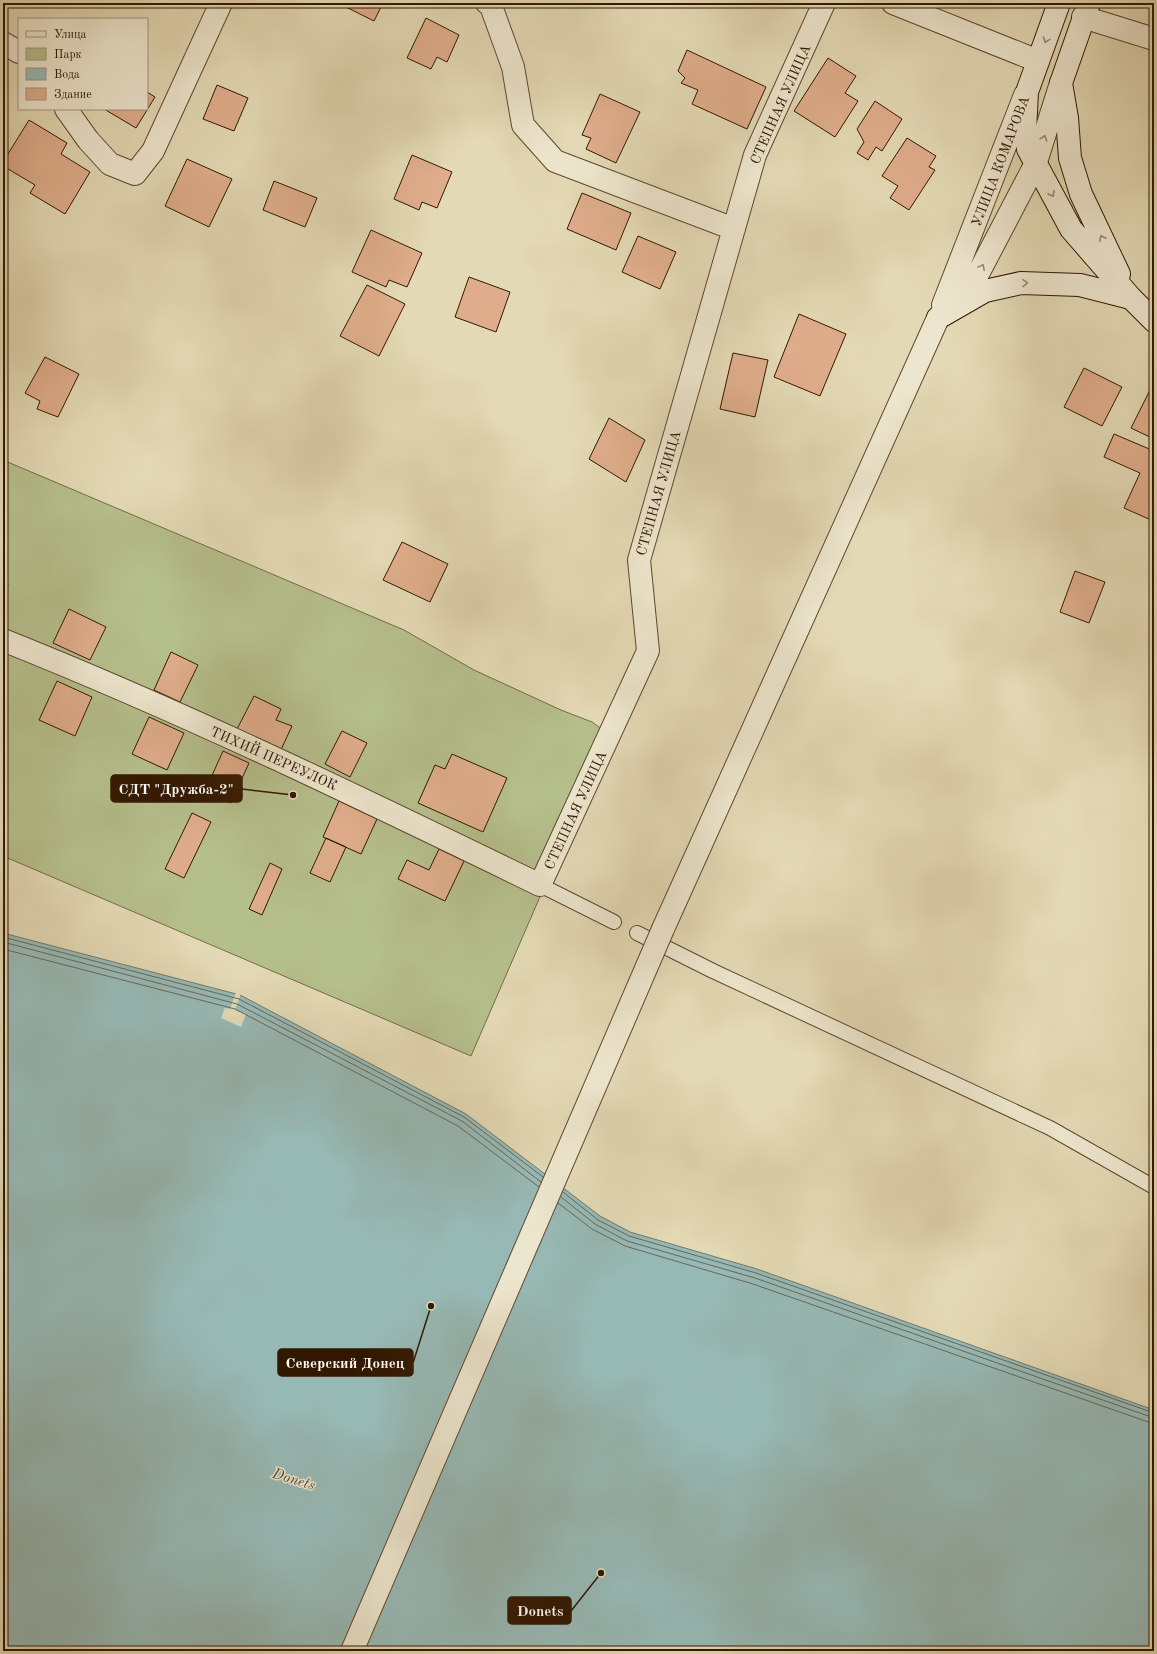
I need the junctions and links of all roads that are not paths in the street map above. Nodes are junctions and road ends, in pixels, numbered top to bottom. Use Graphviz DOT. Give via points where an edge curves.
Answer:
graph roads {
  1 [pos="221,3"];
  2 [pos="487,3"];
  3 [pos="824,3"];
  4 [pos="893,3"];
  5 [pos="1059,3"];
  6 [pos="1086,10"];
  7 [pos="1154,38"];
  8 [pos="3,43"];
  9 [pos="18,51"];
  10 [pos="1038,61"];
  11 [pos="1062,83"];
  12 [pos="1027,92"];
  13 [pos="67,110"];
  14 [pos="1036,165"];
  15 [pos="734,230"];
  16 [pos="1131,298"];
  17 [pos="938,318"];
  18 [pos="1154,321"];
  19 [pos="3,640"];
  20 [pos="540,885"];
  21 [pos="614,922"];
  22 [pos="637,933"];
  23 [pos="1154,1187"];
  24 [pos="352,1651"];
  1 -- 13 [label="street" via="153,151 135,174 110,164 88,140"];
  2 -- 15 [label="street" via="491,6 513,67 522,125 555,161"];
  3 -- 15 [label="street, СТЕПНАЯ УЛИЦА" via="755,155"];
  4 -- 10 [label="street"];
  5 -- 10 [label="street, УЛИЦА КОМАРОВА, one-way"];
  6 -- 7 [label="street"];
  6 -- 11 [label="street"];
  8 -- 9 [label="street"];
  10 -- 12 [label="street, УЛИЦА КОМАРОВА"];
  14 -- 11 [label="street, one-way"];
  16 -- 11 [label="street, one-way" via="1080,194 1070,158"];
  12 -- 14 [label="street" via="1025,132 1028,149"];
  12 -- 17 [label="street, УЛИЦА КОМАРОВА"];
  14 -- 16 [label="street, one-way" via="1071,229"];
  17 -- 14 [label="street, one-way" via="978,274"];
  15 -- 20 [label="street, СТЕПНАЯ УЛИЦА" via="639,560 648,651"];
  17 -- 16 [label="street, one-way" via="985,291 1021,283 1080,285"];
  16 -- 18 [label="street"];
  17 -- 24 [label="street, УЛИЦА КОМАРОВА, bridge" via="663,929"];
  19 -- 20 [label="street, ТИХИЙ ПЕРЕУЛОК" via="76,669 350,792"];
  20 -- 21 [label="lane"];
  22 -- 23 [label="lane" via="1050,1128"];
}
